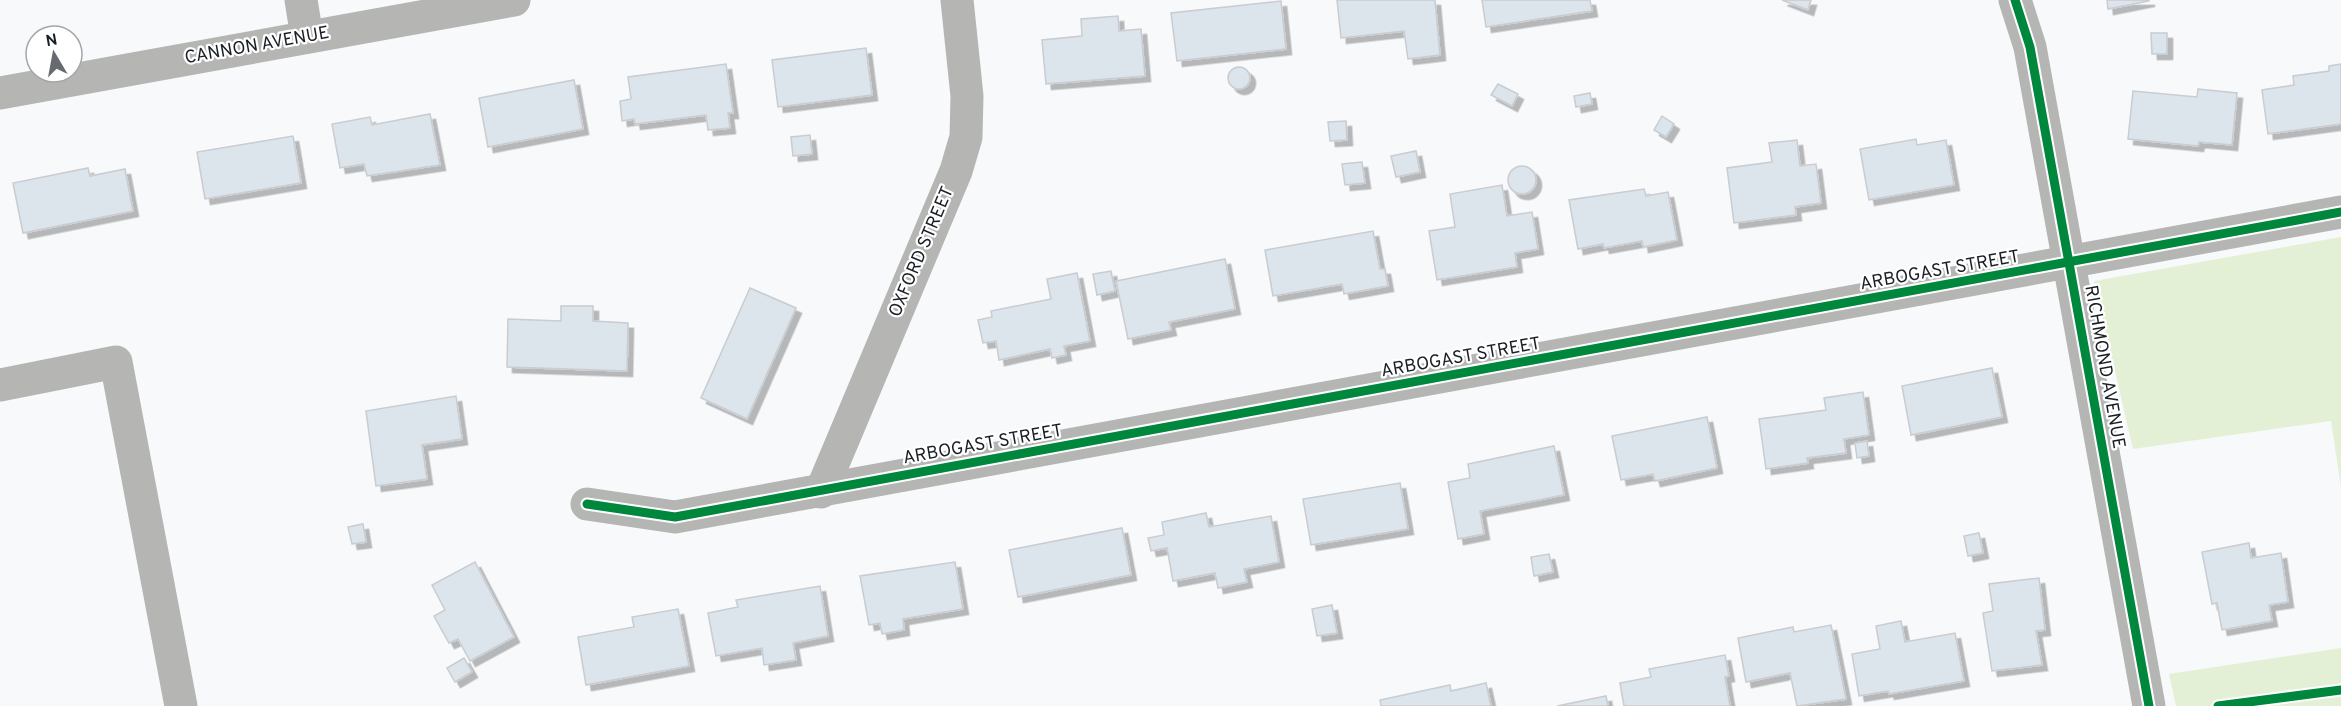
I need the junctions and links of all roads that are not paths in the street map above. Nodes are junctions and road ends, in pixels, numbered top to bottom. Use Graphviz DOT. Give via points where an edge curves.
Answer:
graph roads {
  1 [pos="301,0"];
  2 [pos="514,0"];
  3 [pos="957,0"];
  4 [pos="2015,0"];
  5 [pos="307,37"];
  6 [pos="0,93"];
  7 [pos="2341,212"];
  8 [pos="2069,264"];
  9 [pos="0,385"];
  10 [pos="821,492"];
  11 [pos="587,504"];
  12 [pos="181,706"];
  13 [pos="2149,706"];
  1 -- 5 [label="street"];
  2 -- 5 [label="street, CANNON AVENUE"];
  3 -- 10 [label="street, OXFORD STREET" via="967,96 966,137 956,171"];
  4 -- 8 [label="street, RICHMOND AVENUE" via="2030,47"];
  5 -- 6 [label="street, CANNON AVENUE"];
  7 -- 8 [label="street, ARBOGAST STREET"];
  8 -- 10 [label="street, ARBOGAST STREET"];
  8 -- 13 [label="street, RICHMOND AVENUE"];
  9 -- 12 [label="street" via="116,362"];
  10 -- 11 [label="street, ARBOGAST STREET" via="675,517"];
}
